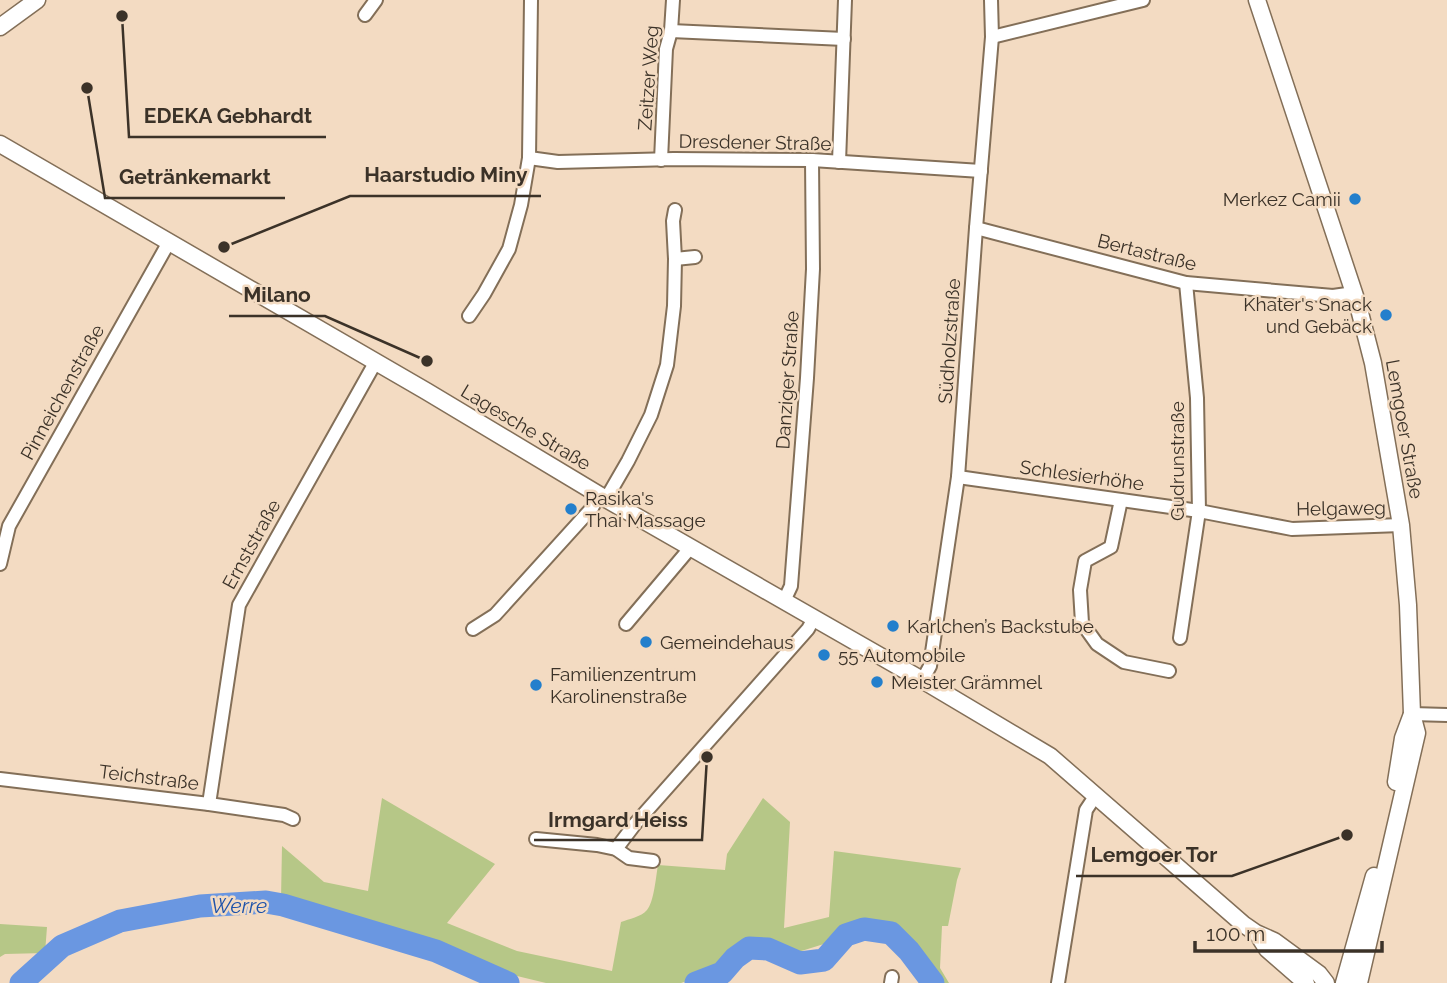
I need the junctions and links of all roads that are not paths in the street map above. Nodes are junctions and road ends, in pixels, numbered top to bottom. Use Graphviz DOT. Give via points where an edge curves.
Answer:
graph roads {
  1 [pos="37,0"];
  2 [pos="376,0"];
  3 [pos="531,0"];
  4 [pos="673,0"];
  5 [pos="845,0"];
  6 [pos="991,0"];
  7 [pos="1143,0"];
  8 [pos="1257,0"];
  9 [pos="365,15"];
  10 [pos="0,27"];
  11 [pos="671,31"];
  12 [pos="992,37"];
  13 [pos="844,39"];
  14 [pos="0,144"];
  15 [pos="529,158"];
  16 [pos="662,160"];
  17 [pos="812,160"];
  18 [pos="839,162"];
  19 [pos="981,171"];
  20 [pos="675,210"];
  21 [pos="976,228"];
  22 [pos="169,242"];
  23 [pos="695,257"];
  24 [pos="675,259"];
  25 [pos="1186,283"];
  26 [pos="1354,293"];
  27 [pos="470,316"];
  28 [pos="375,363"];
  29 [pos="958,477"];
  30 [pos="603,496"];
  31 [pos="1121,500"];
  32 [pos="1199,511"];
  33 [pos="1401,525"];
  34 [pos="691,547"];
  35 [pos="0,564"];
  36 [pos="784,601"];
  37 [pos="814,618"];
  38 [pos="626,624"];
  39 [pos="473,629"];
  40 [pos="1180,638"];
  41 [pos="1169,671"];
  42 [pos="922,681"];
  43 [pos="1412,714"];
  44 [pos="1447,715"];
  45 [pos="0,779"];
  46 [pos="1096,795"];
  47 [pos="209,804"];
  48 [pos="293,819"];
  49 [pos="536,839"];
  50 [pos="616,849"];
  51 [pos="653,861"];
  52 [pos="1256,933"];
  53 [pos="1058,983"];
  54 [pos="1306,983"];
  55 [pos="1326,983"];
  56 [pos="1344,983"];
  57 [pos="1359,983"];
  1 -- 10 [label="street"];
  2 -- 9 [label="street"];
  3 -- 15 [label="street"];
  4 -- 11 [label="street, Zeitzer Weg"];
  5 -- 13 [label="street"];
  6 -- 12 [label="street, Südholzstraße"];
  7 -- 12 [label="street"];
  8 -- 26 [label="street, Lemgoer Straße"];
  11 -- 13 [label="street"];
  11 -- 16 [label="street, Zeitzer Weg" via="666,49"];
  12 -- 19 [label="street, Südholzstraße"];
  13 -- 18 [label="street"];
  14 -- 22 [label="street, Lagesche Straße"];
  15 -- 16 [label="street, Dresdener Straße" via="558,162"];
  15 -- 27 [label="street" via="509,249"];
  16 -- 17 [label="street, Dresdener Straße"];
  17 -- 18 [label="street, Dresdener Straße"];
  17 -- 36 [label="street, Danziger Straße" via="807,378 791,586"];
  18 -- 19 [label="street, Dresdener Straße"];
  19 -- 21 [label="street, Südholzstraße"];
  20 -- 24 [label="street"];
  21 -- 25 [label="street, Bertastraße"];
  21 -- 29 [label="street, Südholzstraße"];
  22 -- 28 [label="street, Lagesche Straße"];
  22 -- 35 [label="street, Pinneichenstraße" via="9,526"];
  23 -- 24 [label="street"];
  24 -- 30 [label="street" via="670,347 663,381 628,461"];
  25 -- 26 [label="street, Bertastraße" via="1333,296"];
  25 -- 32 [label="street, Gudrunstraße" via="1197,398"];
  26 -- 33 [label="street, Lemgoer Straße" via="1376,378"];
  28 -- 30 [label="street, Lagesche Straße"];
  28 -- 47 [label="street, Ernststraße" via="239,605"];
  29 -- 31 [label="street, Schlesierhöhe"];
  29 -- 42 [label="street, Südholzstraße" via="930,666"];
  30 -- 34 [label="street, Lagesche Straße"];
  30 -- 39 [label="street" via="495,615"];
  31 -- 32 [label="street, Schlesierhöhe"];
  31 -- 41 [label="street" via="1111,547 1085,561 1080,590 1082,623 1097,644 1124,662"];
  32 -- 33 [label="street, Helgaweg" via="1292,529"];
  32 -- 40 [label="street, Gudrunstraße"];
  33 -- 43 [label="street, Lemgoer Straße"];
  34 -- 36 [label="street, Lagesche Straße"];
  34 -- 38 [label="street"];
  36 -- 37 [label="street, Lagesche Straße"];
  37 -- 42 [label="street, Lagesche Straße"];
  37 -- 50 [label="street"];
  42 -- 46 [label="street, Lagesche Straße" via="1050,756"];
  43 -- 44 [label="street"];
  43 -- 56 [label="street, Lemgoer Straße" via="1381,851"];
  43 -- 57 [label="street, Lemgoer Straße" via="1416,740"];
  45 -- 47 [label="street, Teichstraße"];
  46 -- 52 [label="street, Lagesche Straße"];
  46 -- 53 [label="street" via="1086,810"];
  47 -- 48 [label="street, Teichstraße"];
  49 -- 50 [label="street"];
  50 -- 51 [label="street" via="629,858"];
  52 -- 54 [label="street, Lagesche Straße"];
  52 -- 55 [label="street, Lagesche Straße" via="1274,941"];
}
